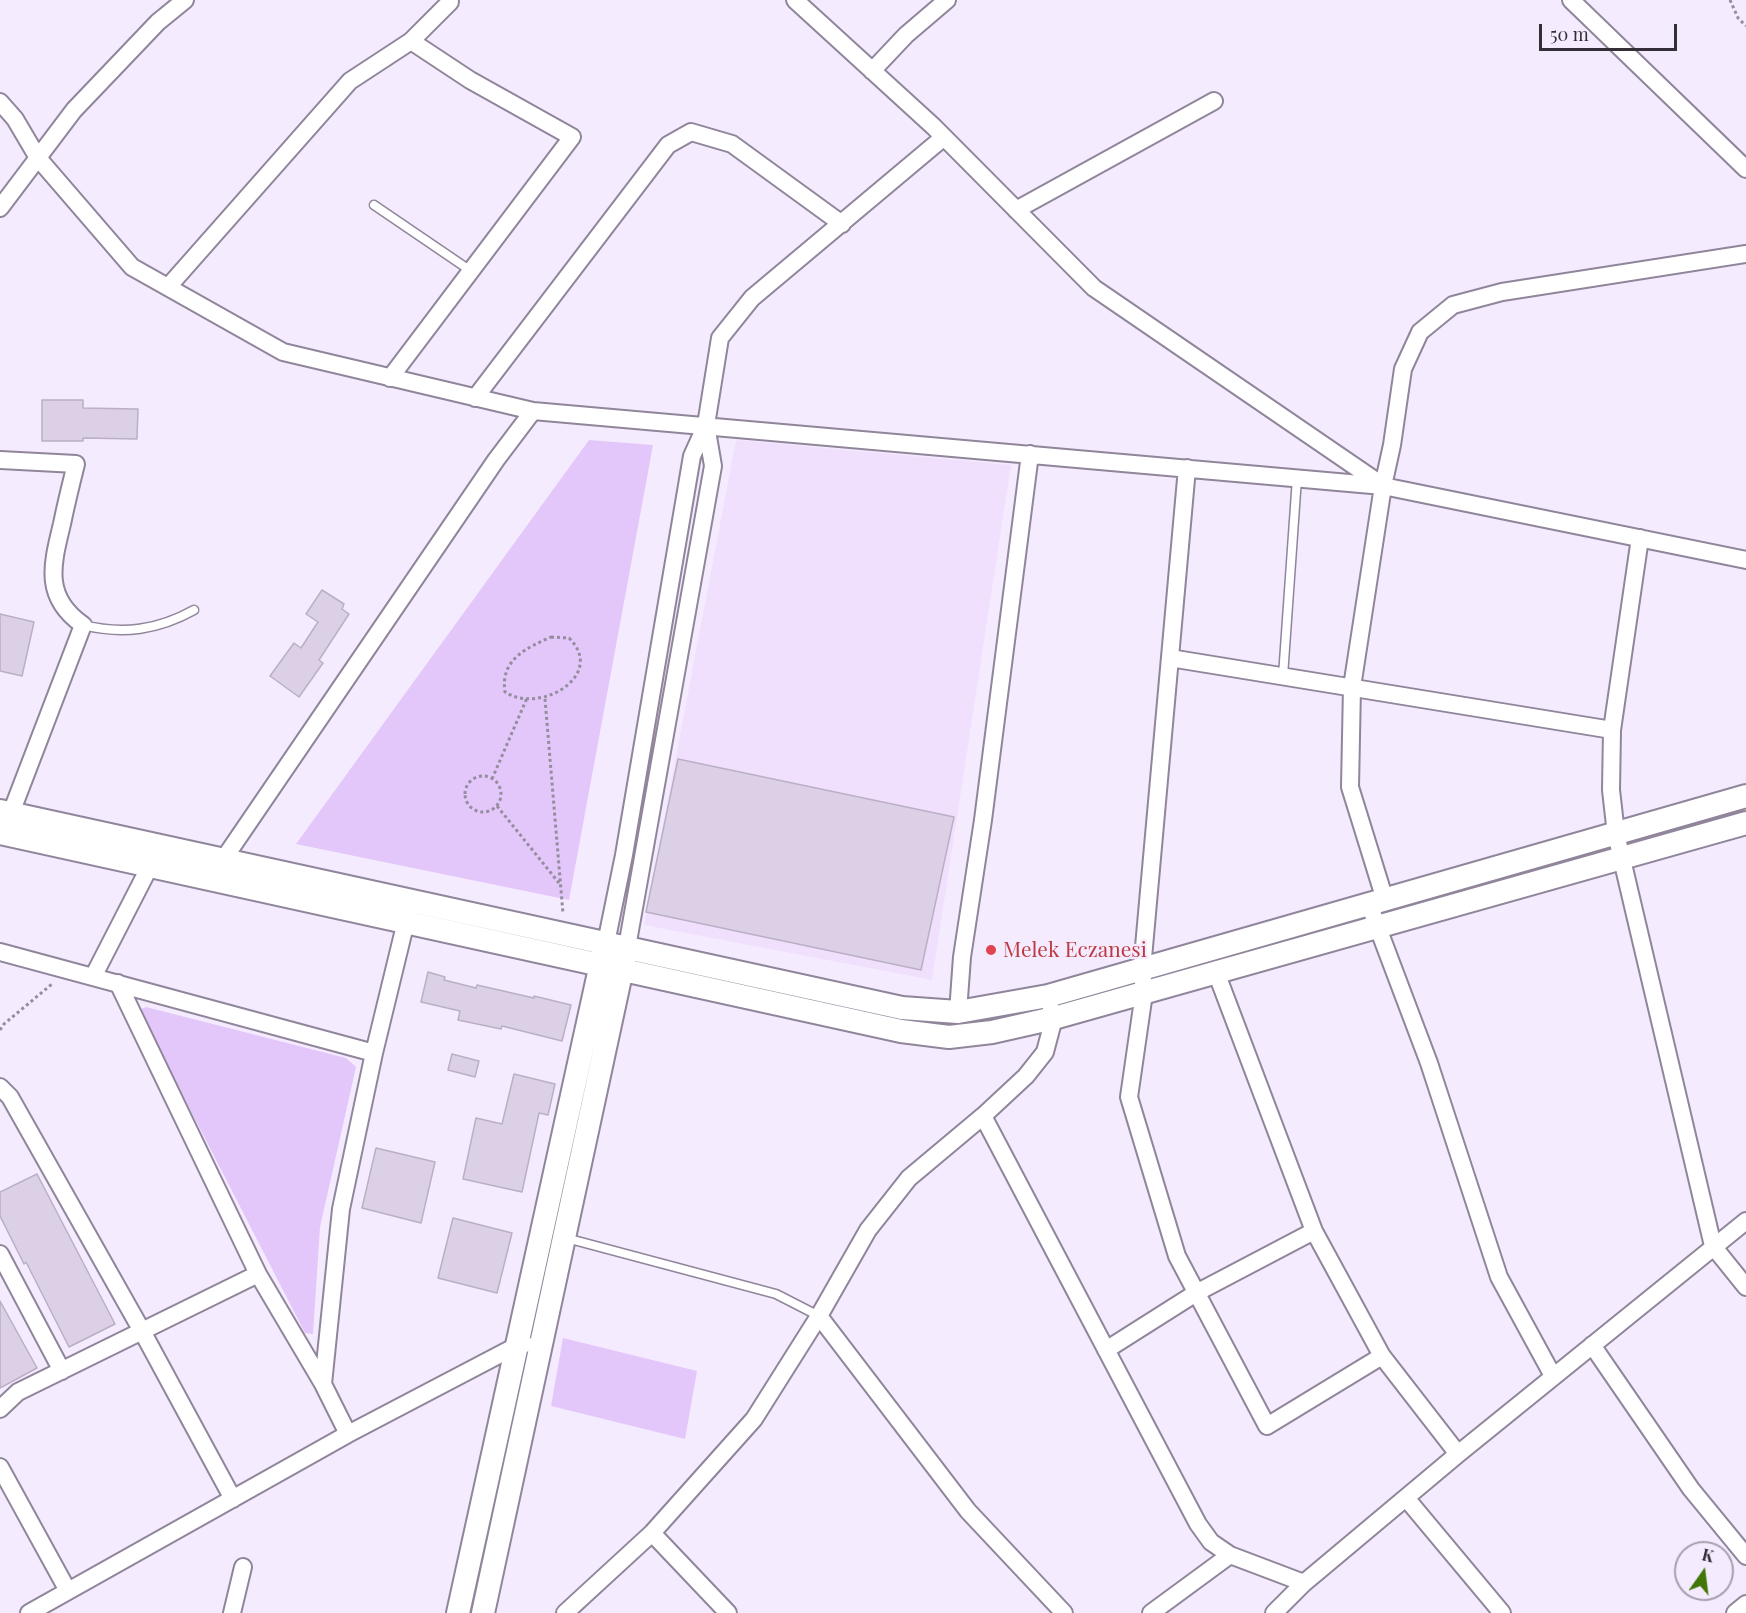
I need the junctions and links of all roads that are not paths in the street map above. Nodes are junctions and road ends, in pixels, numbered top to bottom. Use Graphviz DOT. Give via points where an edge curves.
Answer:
graph roads {
  1 [pos="185,0"];
  2 [pos="795,0"];
  3 [pos="947,0"];
  4 [pos="1571,0"];
  5 [pos="450,2"];
  6 [pos="411,41"];
  7 [pos="872,71"];
  8 [pos="1214,101"];
  9 [pos="0,102"];
  10 [pos="944,137"];
  11 [pos="38,158"];
  12 [pos="1746,169"];
  13 [pos="374,205"];
  14 [pos="0,208"];
  15 [pos="1016,210"];
  16 [pos="842,224"];
  17 [pos="1746,254"];
  18 [pos="471,271"];
  19 [pos="168,287"];
  20 [pos="390,378"];
  21 [pos="475,398"];
  22 [pos="533,411"];
  23 [pos="706,425"];
  24 [pos="1030,454"];
  25 [pos="0,460"];
  26 [pos="1187,468"];
  27 [pos="1297,478"];
  28 [pos="1383,486"];
  29 [pos="1640,538"];
  30 [pos="1746,560"];
  31 [pos="194,610"];
  32 [pos="83,625"];
  33 [pos="1170,658"];
  34 [pos="1283,676"];
  35 [pos="1352,687"];
  36 [pos="1612,730"];
  37 [pos="1746,796"];
  38 [pos="5,812"];
  39 [pos="1746,823"];
  40 [pos="0,833"];
  41 [pos="1616,834"];
  42 [pos="1623,858"];
  43 [pos="150,866"];
  44 [pos="221,870"];
  45 [pos="1377,902"];
  46 [pos="408,911"];
  47 [pos="1378,927"];
  48 [pos="0,952"];
  49 [pos="614,956"];
  50 [pos="1142,969"];
  51 [pos="1216,972"];
  52 [pos="93,977"];
  53 [pos="118,983"];
  54 [pos="1144,993"];
  55 [pos="1048,996"];
  56 [pos="958,1012"];
  57 [pos="1054,1018"];
  58 [pos="374,1053"];
  59 [pos="0,1087"];
  60 [pos="983,1116"];
  61 [pos="1746,1221"];
  62 [pos="1314,1231"];
  63 [pos="563,1238"];
  64 [pos="1713,1246"];
  65 [pos="0,1254"];
  66 [pos="258,1274"];
  67 [pos="1746,1287"];
  68 [pos="1196,1293"];
  69 [pos="819,1316"];
  70 [pos="142,1331"];
  71 [pos="540,1341"];
  72 [pos="1592,1345"];
  73 [pos="516,1346"];
  74 [pos="1106,1350"];
  75 [pos="1382,1356"];
  76 [pos="62,1371"];
  77 [pos="1553,1376"];
  78 [pos="323,1384"];
  79 [pos="0,1409"];
  80 [pos="348,1434"];
  81 [pos="1458,1454"];
  82 [pos="0,1467"];
  83 [pos="1406,1498"];
  84 [pos="233,1499"];
  85 [pos="652,1533"];
  86 [pos="1230,1555"];
  87 [pos="1746,1556"];
  88 [pos="243,1567"];
  89 [pos="1304,1583"];
  90 [pos="68,1591"];
  91 [pos="1746,1604"];
  92 [pos="29,1613"];
  93 [pos="232,1613"];
  94 [pos="458,1613"];
  95 [pos="483,1613"];
  96 [pos="565,1613"];
  97 [pos="728,1613"];
  98 [pos="1064,1613"];
  99 [pos="1151,1613"];
  100 [pos="1274,1613"];
  101 [pos="1502,1613"];
  102 [pos="1736,1613"];
  1 -- 11 [label="street" via="158,22 74,110"];
  2 -- 7 [label="street"];
  3 -- 7 [label="street"];
  4 -- 12 [label="street"];
  5 -- 6 [label="street"];
  6 -- 18 [label="street" via="572,138"];
  6 -- 19 [label="street" via="350,81"];
  7 -- 10 [label="street"];
  8 -- 15 [label="street"];
  9 -- 11 [label="street"];
  10 -- 15 [label="street"];
  10 -- 16 [label="street"];
  11 -- 14 [label="street"];
  11 -- 19 [label="street" via="132,267"];
  13 -- 18 [label="lane"];
  15 -- 28 [label="street" via="1094,288"];
  16 -- 21 [label="street" via="732,144 691,132 668,145"];
  16 -- 23 [label="street" via="752,298 720,338"];
  17 -- 28 [label="street" via="1502,292 1453,305 1420,332 1403,369"];
  18 -- 20 [label="street"];
  19 -- 20 [label="street" via="283,352"];
  20 -- 21 [label="street"];
  21 -- 22 [label="street"];
  22 -- 23 [label="street"];
  22 -- 44 [label="street" via="496,460"];
  23 -- 24 [label="street"];
  23 -- 49 [label="street" via="692,456 624,855"];
  24 -- 26 [label="street"];
  24 -- 56 [label="street" via="962,957"];
  25 -- 32 [label="street" via="76,464 52,574 61,603"];
  26 -- 27 [label="street"];
  26 -- 33 [label="street"];
  27 -- 28 [label="street"];
  27 -- 34 [label="lane"];
  28 -- 29 [label="street"];
  28 -- 35 [label="street"];
  29 -- 30 [label="street"];
  29 -- 36 [label="street"];
  31 -- 32 [label="lane" via="165,624 141,629 116,631"];
  32 -- 38 [label="street"];
  33 -- 34 [label="street"];
  33 -- 50 [label="street"];
  34 -- 35 [label="street"];
  35 -- 36 [label="street"];
  35 -- 45 [label="street" via="1350,787"];
  36 -- 41 [label="street" via="1611,790"];
  37 -- 41 [label="main road"];
  38 -- 44 [label="main road"];
  39 -- 42 [label="main road"];
  40 -- 43 [label="main road"];
  41 -- 42 [label="street"];
  41 -- 45 [label="main road"];
  42 -- 47 [label="main road"];
  42 -- 64 [label="street"];
  43 -- 44 [label="main road"];
  43 -- 52 [label="street"];
  44 -- 46 [label="main road"];
  45 -- 47 [label="street"];
  45 -- 50 [label="main road"];
  46 -- 49 [label="main road"];
  46 -- 49 [label="main road" via="564,934"];
  46 -- 58 [label="street"];
  47 -- 51 [label="main road"];
  47 -- 77 [label="street" via="1429,1063 1499,1277"];
  48 -- 52 [label="street"];
  49 -- 56 [label="main road" via="902,1008"];
  49 -- 57 [label="main road" via="902,1031 949,1037"];
  49 -- 63 [label="main road"];
  49 -- 73 [label="main road"];
  50 -- 54 [label="street"];
  50 -- 55 [label="main road"];
  51 -- 54 [label="main road"];
  51 -- 62 [label="street"];
  52 -- 53 [label="street"];
  53 -- 58 [label="street"];
  53 -- 66 [label="street"];
  54 -- 57 [label="main road"];
  54 -- 68 [label="street" via="1129,1097 1177,1256"];
  55 -- 56 [label="main road"];
  55 -- 57 [label="street"];
  57 -- 60 [label="street" via="1045,1052 1026,1076"];
  58 -- 78 [label="street" via="341,1209"];
  59 -- 70 [label="street" via="10,1097"];
  60 -- 69 [label="street" via="909,1178 867,1230"];
  60 -- 74 [label="street"];
  61 -- 64 [label="street"];
  62 -- 68 [label="street"];
  62 -- 75 [label="street"];
  63 -- 69 [label="lane" via="776,1294"];
  63 -- 71 [label="main road"];
  64 -- 67 [label="street"];
  64 -- 72 [label="street"];
  65 -- 76 [label="street"];
  66 -- 70 [label="street"];
  66 -- 78 [label="street"];
  68 -- 74 [label="street"];
  68 -- 75 [label="street" via="1267,1426"];
  69 -- 85 [label="street" via="754,1419"];
  69 -- 98 [label="street" via="968,1511"];
  70 -- 76 [label="street"];
  70 -- 84 [label="street"];
  71 -- 73 [label="street"];
  71 -- 95 [label="main road"];
  72 -- 77 [label="street"];
  72 -- 87 [label="street" via="1691,1489"];
  73 -- 80 [label="street"];
  73 -- 94 [label="main road"];
  74 -- 86 [label="street" via="1198,1524 1211,1542"];
  75 -- 81 [label="street"];
  76 -- 79 [label="street" via="18,1392"];
  77 -- 81 [label="street"];
  78 -- 80 [label="street"];
  80 -- 84 [label="street"];
  81 -- 83 [label="street"];
  82 -- 90 [label="street"];
  83 -- 89 [label="street"];
  83 -- 101 [label="street"];
  84 -- 90 [label="street"];
  85 -- 96 [label="street"];
  85 -- 97 [label="street"];
  86 -- 89 [label="street"];
  86 -- 99 [label="street"];
  88 -- 93 [label="street"];
  89 -- 100 [label="street"];
  90 -- 92 [label="street"];
  91 -- 102 [label="street"];
}
